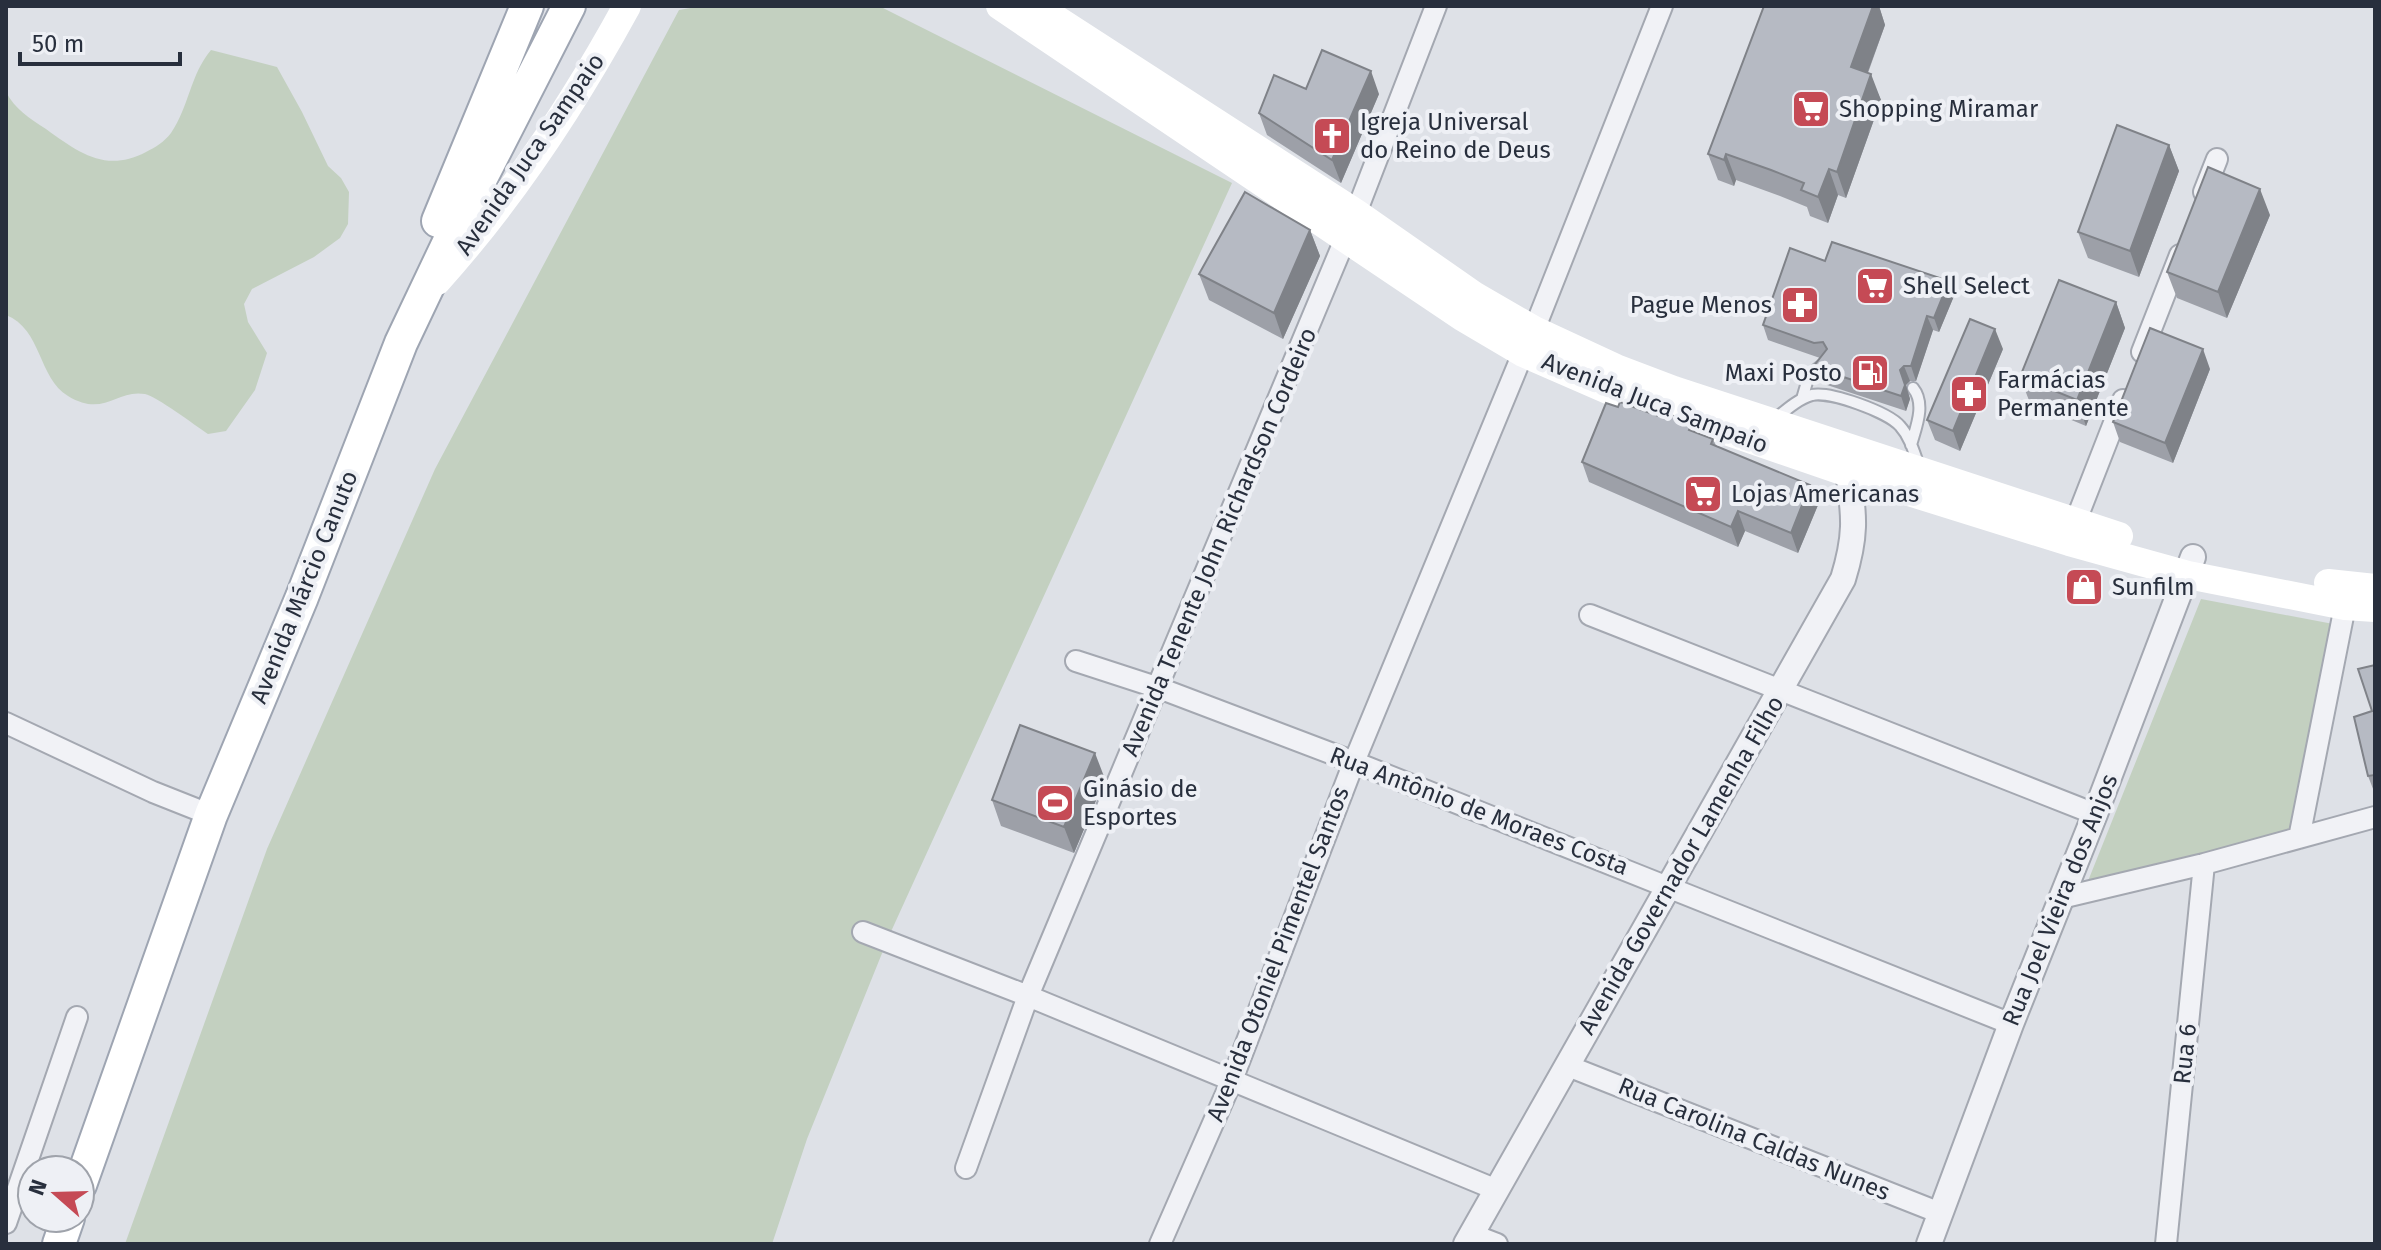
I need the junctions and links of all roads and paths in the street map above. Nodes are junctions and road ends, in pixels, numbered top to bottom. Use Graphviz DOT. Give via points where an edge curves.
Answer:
graph roads {
  1 [pos="527,6"];
  2 [pos="569,6"];
  3 [pos="627,6"];
  4 [pos="1000,6"];
  5 [pos="1036,6"];
  6 [pos="1436,6"];
  7 [pos="1662,6"];
  8 [pos="2217,159"];
  9 [pos="1351,225"];
  10 [pos="423,296"];
  11 [pos="1529,342"];
  12 [pos="401,343"];
  13 [pos="1824,364"];
  14 [pos="1913,388"];
  15 [pos="1802,399"];
  16 [pos="1771,421"];
  17 [pos="1911,445"];
  18 [pos="1921,471"];
  19 [pos="1848,473"];
  20 [pos="2075,523"];
  21 [pos="2190,566"];
  22 [pos="2375,588"];
  23 [pos="2345,606"];
  24 [pos="2375,608"];
  25 [pos="1590,615"];
  26 [pos="1076,661"];
  27 [pos="1159,688"];
  28 [pos="1780,690"];
  29 [pos="6,723"];
  30 [pos="1354,762"];
  31 [pos="2095,814"];
  32 [pos="211,815"];
  33 [pos="2375,817"];
  34 [pos="2299,838"];
  35 [pos="2204,864"];
  36 [pos="1668,885"];
  37 [pos="2061,898"];
  38 [pos="863,932"];
  39 [pos="1028,996"];
  40 [pos="77,1017"];
  41 [pos="2011,1024"];
  42 [pos="1568,1066"];
  43 [pos="1232,1080"];
  44 [pos="91,1154"];
  45 [pos="966,1168"];
  46 [pos="13,1180"];
  47 [pos="1497,1190"];
  48 [pos="1940,1213"];
  49 [pos="6,1223"];
  50 [pos="1468,1239"];
  51 [pos="1160,1244"];
  52 [pos="1497,1244"];
  53 [pos="1929,1244"];
  54 [pos="2166,1244"];
  1 -- 12 [label="main road" via="439,220"];
  2 -- 10 [label="main road, Avenida Márcio Canuto"];
  3 -- 10 [label="main road, Avenida Juca Sampaio" via="559,121 469,246"];
  4 -- 9 [label="main road, Avenida Juca Sampaio"];
  5 -- 9 [label="main road, Avenida Juca Sampaio"];
  6 -- 9 [label="street, Avenida Tenente John Richardson Cordeiro"];
  7 -- 11 [label="street, Avenida Otoniel Pimentel Santos"];
  8 -- 20 [label="street"];
  9 -- 11 [label="main road, Avenida Juca Sampaio" via="1462,317"];
  9 -- 27 [label="street, Avenida Tenente John Richardson Cordeiro"];
  10 -- 12 [label="main road, Avenida Márcio Canuto"];
  11 -- 16 [label="main road, Avenida Juca Sampaio"];
  11 -- 19 [label="main road, Avenida Juca Sampaio" via="1667,413"];
  11 -- 30 [label="street, Avenida Otoniel Pimentel Santos"];
  12 -- 32 [label="main road, Avenida Márcio Canuto"];
  13 -- 15 [label="lane" via="1809,375"];
  14 -- 17 [label="lane" via="1919,395 1919,416"];
  15 -- 16 [label="lane"];
  15 -- 17 [label="lane" via="1827,395 1892,418"];
  16 -- 18 [label="main road, Avenida Juca Sampaio"];
  17 -- 18 [label="lane"];
  18 -- 20 [label="main road, Avenida Juca Sampaio"];
  19 -- 21 [label="main road, Avenida Juca Sampaio" via="2069,542"];
  19 -- 28 [label="street, Avenida Governador Lamenha Filho" via="1853,545 1843,579"];
  20 -- 21 [label="main road, Avenida Juca Sampaio"];
  21 -- 22 [label="main road, Avenida Juca Sampaio"];
  21 -- 23 [label="main road, Avenida Juca Sampaio"];
  21 -- 31 [label="street, Rua Joel Vieira dos Anjos"];
  23 -- 24 [label="main road, Avenida Juca Sampaio"];
  23 -- 34 [label="street"];
  25 -- 28 [label="street"];
  26 -- 27 [label="street, Rua Antônio de Moraes Costa"];
  27 -- 30 [label="street, Rua Antônio de Moraes Costa"];
  27 -- 39 [label="street, Avenida Tenente John Richardson Cordeiro"];
  28 -- 31 [label="street"];
  28 -- 36 [label="street, Avenida Governador Lamenha Filho"];
  29 -- 32 [label="street"];
  30 -- 36 [label="street, Rua Antônio de Moraes Costa"];
  30 -- 43 [label="street, Avenida Otoniel Pimentel Santos"];
  31 -- 37 [label="street, Rua Joel Vieira dos Anjos"];
  32 -- 44 [label="main road, Avenida Márcio Canuto"];
  33 -- 34 [label="street"];
  34 -- 35 [label="street"];
  35 -- 37 [label="street"];
  35 -- 54 [label="street, Rua 6"];
  36 -- 41 [label="street, Rua Antônio de Moraes Costa"];
  36 -- 42 [label="street, Avenida Governador Lamenha Filho"];
  37 -- 41 [label="street, Rua Joel Vieira dos Anjos"];
  38 -- 39 [label="street"];
  39 -- 43 [label="street"];
  39 -- 45 [label="street, Avenida Tenente John Richardson Cordeiro"];
  40 -- 46 [label="street"];
  41 -- 48 [label="street, Rua Joel Vieira dos Anjos"];
  42 -- 47 [label="street, Avenida Governador Lamenha Filho"];
  42 -- 48 [label="street, Rua Carolina Caldas Nunes"];
  43 -- 47 [label="street"];
  43 -- 51 [label="street, Avenida Otoniel Pimentel Santos"];
  46 -- 49 [label="street"];
  47 -- 50 [label="street, Avenida Governador Lamenha Filho"];
  48 -- 53 [label="street, Rua Joel Vieira dos Anjos"];
  50 -- 52 [label="street"];
}
